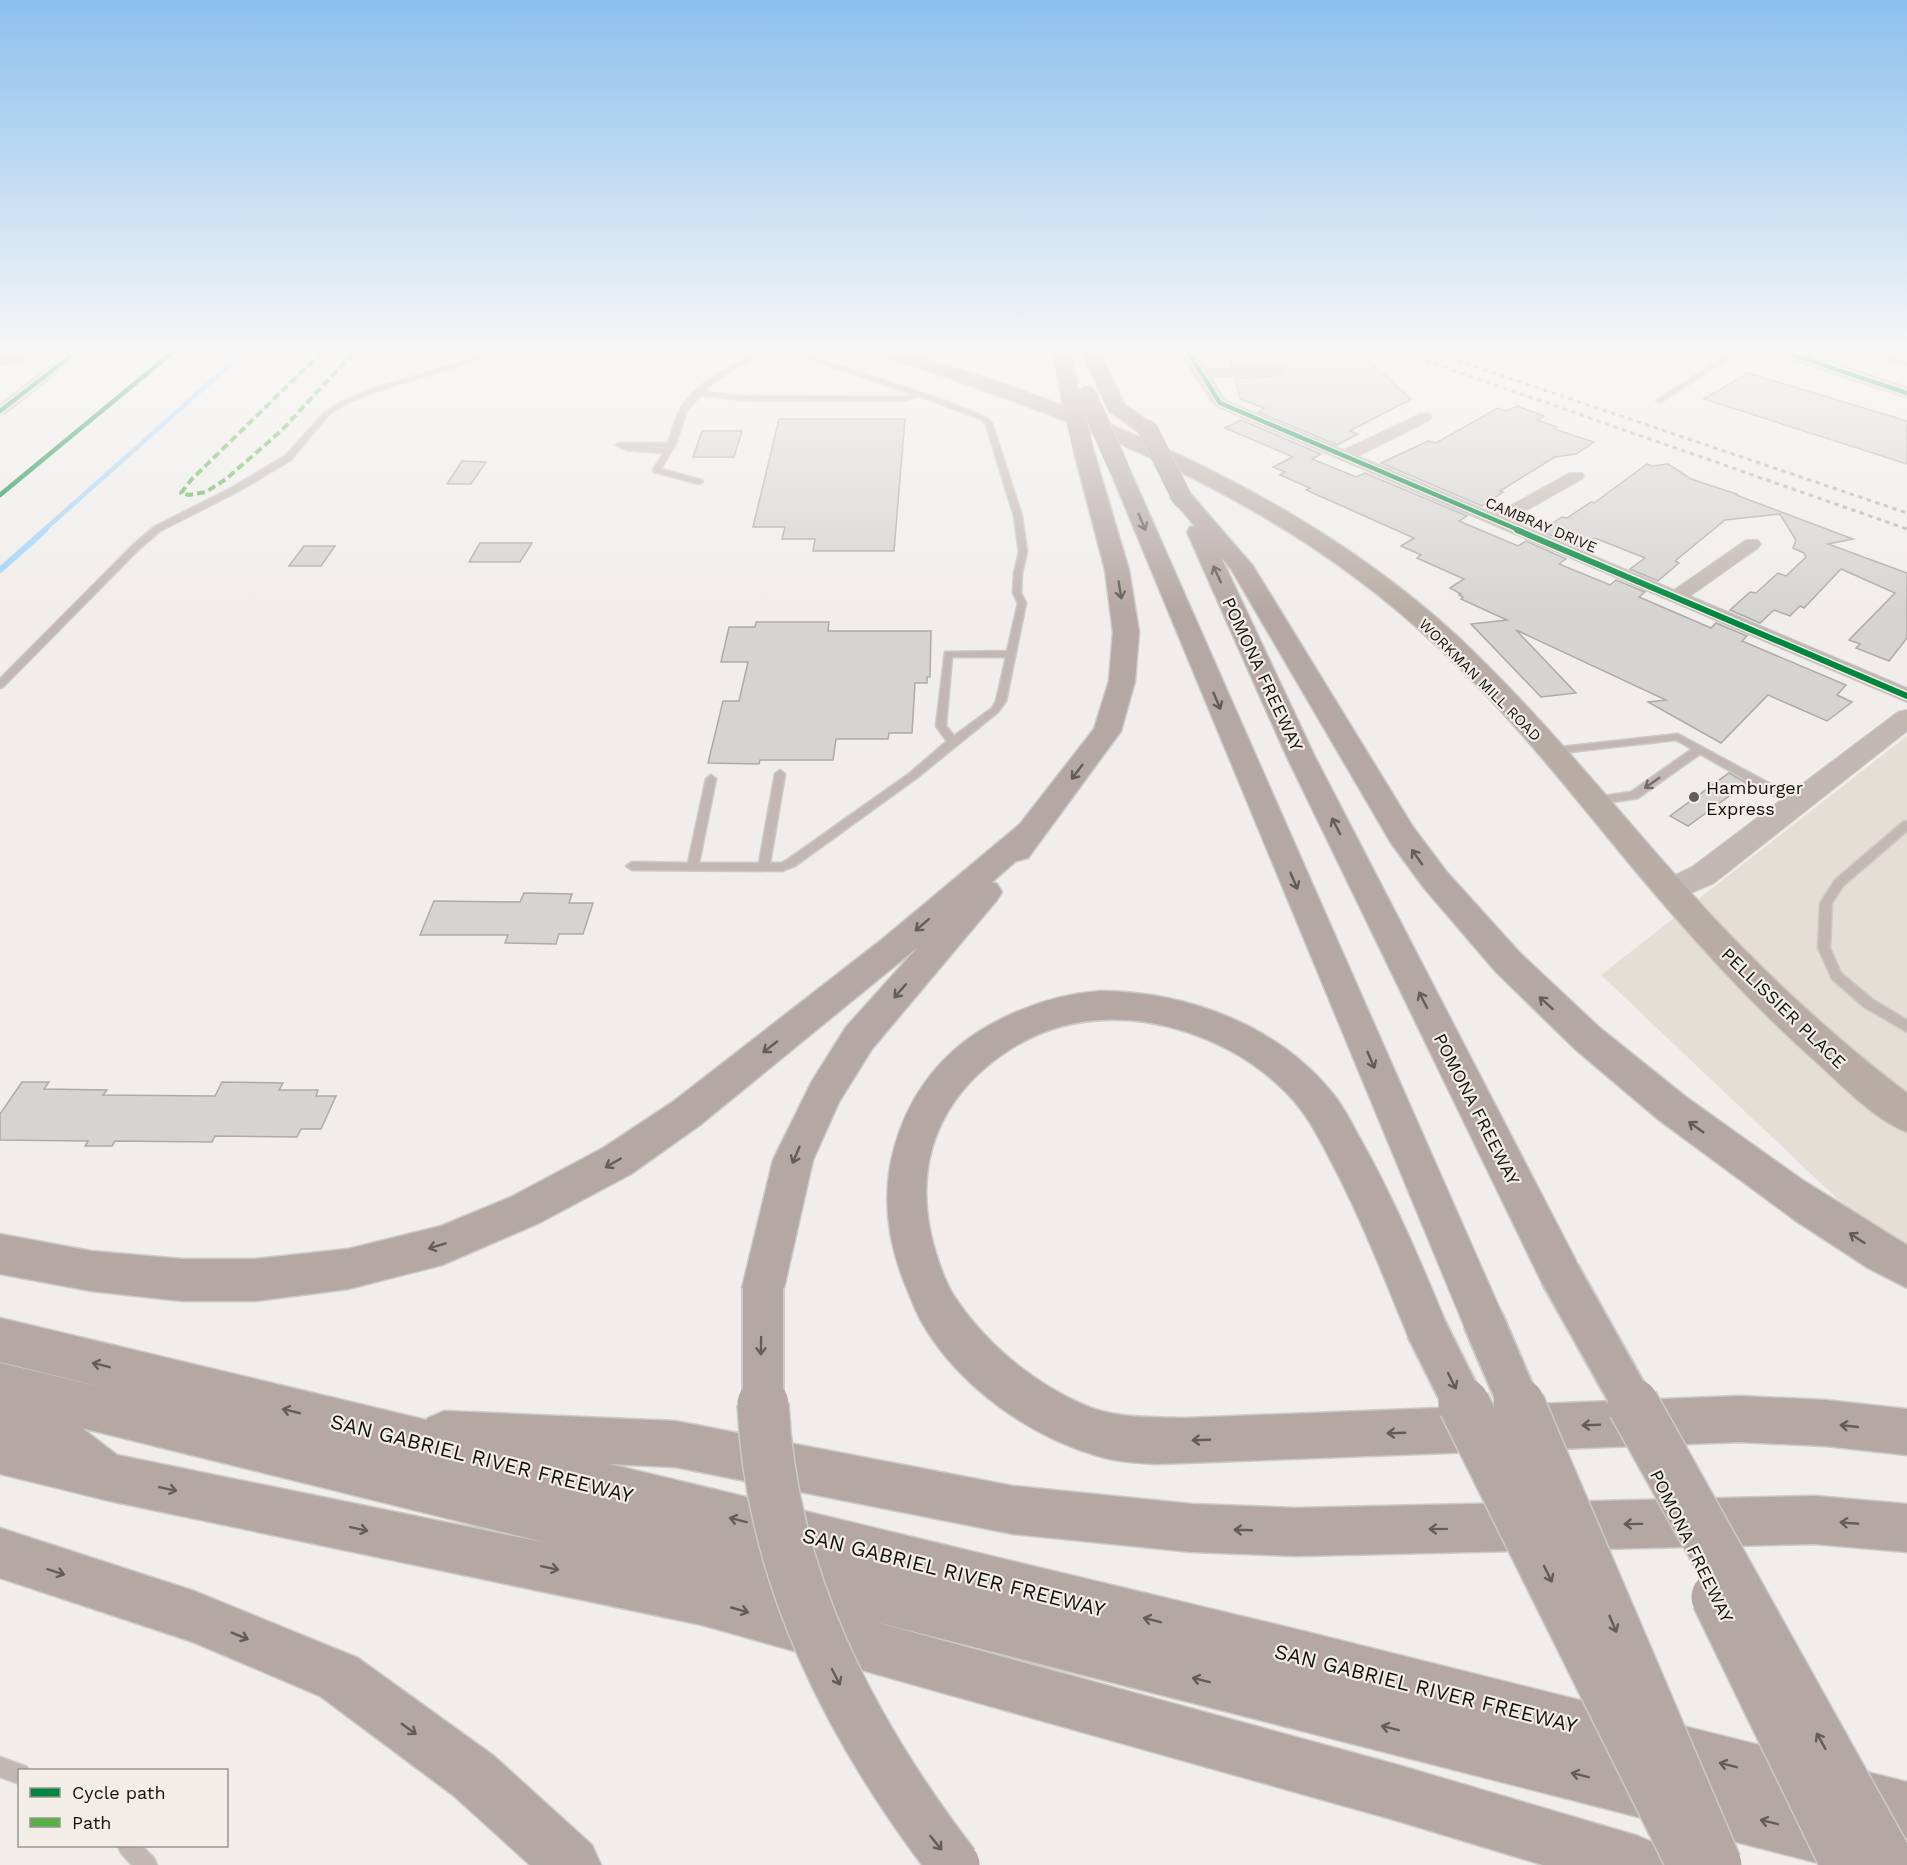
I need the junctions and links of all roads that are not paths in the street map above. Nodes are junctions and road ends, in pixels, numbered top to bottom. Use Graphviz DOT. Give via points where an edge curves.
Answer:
graph roads {
  1 [pos="304,439"];
  2 [pos="672,439"];
  3 [pos="993,439"];
  4 [pos="1083,439"];
  5 [pos="1103,439"];
  6 [pos="1130,439"];
  7 [pos="1153,439"];
  8 [pos="1302,439"];
  9 [pos="1380,439"];
  10 [pos="669,448"];
  11 [pos="1343,457"];
  12 [pos="1576,476"];
  13 [pos="699,482"];
  14 [pos="1182,498"];
  15 [pos="1497,520"];
  16 [pos="1752,544"];
  17 [pos="1675,598"];
  18 [pos="1011,654"];
  19 [pos="0,685"];
  20 [pos="1907,696"];
  21 [pos="1907,718"];
  22 [pos="953,742"];
  23 [pos="1700,749"];
  24 [pos="1550,752"];
  25 [pos="780,774"];
  26 [pos="711,779"];
  27 [pos="1594,801"];
  28 [pos="1796,803"];
  29 [pos="1907,825"];
  30 [pos="1030,832"];
  31 [pos="632,866"];
  32 [pos="693,867"];
  33 [pos="764,867"];
  34 [pos="1670,891"];
  35 [pos="1907,1027"];
  36 [pos="1907,1115"];
  37 [pos="0,1254"];
  38 [pos="1907,1268"];
  39 [pos="1560,1274"];
  40 [pos="0,1340"];
  41 [pos="0,1386"];
  42 [pos="0,1413"];
  43 [pos="368,1430"];
  44 [pos="1907,1432"];
  45 [pos="0,1451"];
  46 [pos="111,1477"];
  47 [pos="1907,1528"];
  48 [pos="0,1553"];
  49 [pos="0,1767"];
  50 [pos="18,1773"];
  51 [pos="1907,1810"];
  52 [pos="130,1847"];
  53 [pos="1907,1857"];
  54 [pos="147,1865"];
  55 [pos="572,1865"];
  56 [pos="954,1865"];
  57 [pos="1638,1865"];
  58 [pos="1693,1865"];
  59 [pos="1716,1865"];
  60 [pos="1847,1865"];
  61 [pos="1890,1865"];
  1 -- 19 [label="lane" via="288,458 149,536"];
  2 -- 10 [label="lane"];
  3 -- 18 [label="lane" via="1018,516 1023,552 1017,592 1022,603"];
  4 -- 30 [label="highway, one-way, bridge" via="1117,570 1126,632 1122,681 1107,731"];
  5 -- 59 [label="highway, one-way, bridge"];
  6 -- 24 [label="main road, WORKMAN MILL ROAD" via="1245,495 1367,573 1445,640"];
  7 -- 14 [label="highway, POMONA FREEWAY, bridge"];
  8 -- 11 [label="street, CAMBRAY DRIVE"];
  9 -- 11 [label="street"];
  10 -- 10 [label="lane" via="620,445 627,448"];
  10 -- 13 [label="lane" via="657,470"];
  11 -- 15 [label="street, CAMBRAY DRIVE"];
  12 -- 15 [label="street"];
  38 -- 14 [label="highway, one-way" via="1762,1175 1662,1102 1521,979 1425,869 1241,566"];
  39 -- 14 [label="highway, POMONA FREEWAY, one-way" via="1300,755"];
  15 -- 17 [label="street, CAMBRAY DRIVE"];
  16 -- 17 [label="street"];
  17 -- 20 [label="street, CAMBRAY DRIVE"];
  18 -- 22 [label="lane" via="1001,701"];
  18 -- 22 [label="lane" via="948,654 941,726"];
  21 -- 28 [label="street"];
  22 -- 33 [label="lane" via="914,775 791,863"];
  23 -- 24 [label="lane" via="1678,737"];
  23 -- 27 [label="lane, one-way" via="1634,795"];
  23 -- 28 [label="lane"];
  24 -- 27 [label="main road, WORKMAN MILL ROAD"];
  25 -- 33 [label="lane"];
  26 -- 32 [label="lane"];
  27 -- 34 [label="main road, WORKMAN MILL ROAD"];
  28 -- 34 [label="street" via="1703,875"];
  29 -- 35 [label="lane" via="1839,883 1826,903 1824,948 1836,976 1868,1003"];
  30 -- 37 [label="highway, one-way" via="897,946 678,1119 617,1161 525,1210 442,1245 348,1269 255,1280 148,1277"];
  30 -- 56 [label="highway, one-way, bridge" via="989,888 859,1038 825,1092 793,1160 763,1288 764,1418 772,1489 792,1570 823,1650 862,1729 925,1830"];
  31 -- 32 [label="lane"];
  32 -- 33 [label="lane"];
  34 -- 36 [label="main road, PELLISSIER PLACE" via="1747,976 1797,1024"];
  39 -- 60 [label="highway, POMONA FREEWAY, bridge"];
  61 -- 39 [label="highway, one-way, bridge"];
  43 -- 40 [label="highway, SAN GABRIEL RIVER FREEWAY, one-way"];
  53 -- 41 [label="highway, one-way" via="841,1588"];
  42 -- 46 [label="highway" via="34,1422"];
  47 -- 43 [label="highway, one-way" via="1815,1520 1296,1532 1192,1528 1013,1510 675,1444"];
  51 -- 43 [label="highway, SAN GABRIEL RIVER FREEWAY, one-way" via="1295,1655"];
  44 -- 58 [label="highway, one-way, bridge" via="1739,1419 1186,1441 1124,1440 1075,1425 1031,1401 978,1360 937,1308 913,1252 906,1201 910,1147 933,1096 959,1064 995,1038 1041,1014 1089,1005 1133,1005 1189,1016 1235,1034 1284,1068 1322,1108 1358,1172 1426,1328"];
  45 -- 46 [label="highway"];
  46 -- 57 [label="highway, one-way" via="702,1600 1386,1790"];
  48 -- 55 [label="highway, one-way" via="194,1617 339,1677 474,1776"];
  49 -- 50 [label="lane"];
  52 -- 54 [label="lane"];
}
